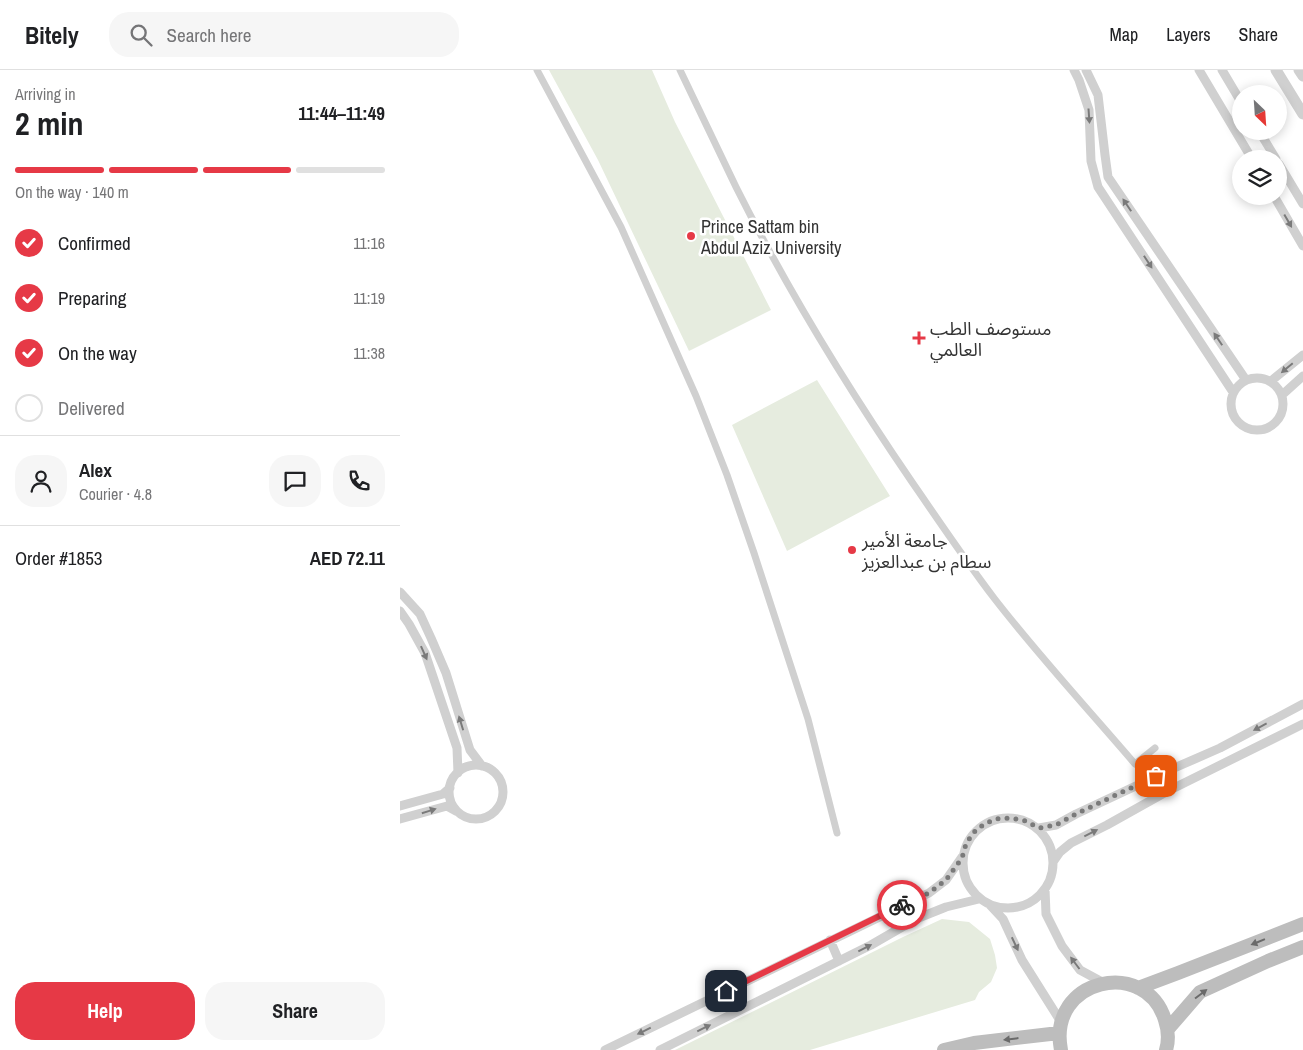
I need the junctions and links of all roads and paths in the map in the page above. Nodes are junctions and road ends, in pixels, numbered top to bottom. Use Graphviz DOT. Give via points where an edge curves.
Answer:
graph roads {
  1 [pos="537,70"];
  2 [pos="680,70"];
  3 [pos="1074,70"];
  4 [pos="1086,70"];
  5 [pos="1199,70"];
  6 [pos="1222,70"];
  7 [pos="1276,70"];
  8 [pos="1299,70"];
  9 [pos="1303,76"];
  10 [pos="1232,87"];
  11 [pos="1303,114"];
  12 [pos="1247,150"];
  13 [pos="1287,177"];
  14 [pos="1303,204"];
  15 [pos="1279,205"];
  16 [pos="1303,246"];
  17 [pos="1303,355"];
  18 [pos="1303,376"];
  19 [pos="1246,380"];
  20 [pos="1271,382"];
  21 [pos="1233,392"];
  22 [pos="1282,395"];
  23 [pos="400,592"];
  24 [pos="400,611"];
  25 [pos="1303,704"];
  26 [pos="1303,724"];
  27 [pos="1155,748"];
  28 [pos="1220,748"];
  29 [pos="1226,762"];
  30 [pos="482,766"];
  31 [pos="458,773"];
  32 [pos="450,788"];
  33 [pos="400,806"];
  34 [pos="457,812"];
  35 [pos="400,819"];
  36 [pos="1039,828"];
  37 [pos="837,833"];
  38 [pos="962,858"];
  39 [pos="1053,862"];
  40 [pos="1045,889"];
  41 [pos="979,899"];
  42 [pos="988,904"];
  43 [pos="1303,924"];
  44 [pos="830,940"];
  45 [pos="1303,947"];
  46 [pos="839,961"];
  47 [pos="1104,983"];
  48 [pos="1138,988"];
  49 [pos="1060,1027"];
  50 [pos="1168,1029"];
  51 [pos="605,1050"];
  52 [pos="660,1050"];
  53 [pos="944,1050"];
  54 [pos="1061,1050"];
  55 [pos="1166,1050"];
  1 -- 37 [label="street" via="621,227 696,396 727,475 808,719"];
  2 -- 27 [label="street" via="736,188 807,317 878,432 954,543 994,598 1135,764"];
  3 -- 21 [label="street, one-way" via="1089,110 1091,161 1098,187"];
  19 -- 4 [label="street, one-way" via="1108,177 1098,95"];
  5 -- 12 [label="street"];
  6 -- 10 [label="street"];
  7 -- 11 [label="street"];
  8 -- 9 [label="street"];
  13 -- 14 [label="street"];
  15 -- 16 [label="street, one-way"];
  17 -- 20 [label="street, one-way"];
  18 -- 22 [label="street"];
  19 -- 20 [label="street" via="1254,377"];
  19 -- 21 [label="street"];
  20 -- 22 [label="street"];
  21 -- 22 [label="street" via="1230,400 1234,417 1239,424 1255,430 1272,426 1278,420 1282,412"];
  30 -- 23 [label="street, one-way" via="470,750 432,638 420,614"];
  24 -- 31 [label="street, one-way" via="425,653 457,748"];
  25 -- 28 [label="street, one-way"];
  26 -- 29 [label="street"];
  28 -- 29 [label="street"];
  28 -- 36 [label="street" via="1056,825"];
  39 -- 29 [label="street, one-way" via="1071,843"];
  30 -- 31 [label="street" via="465,768"];
  30 -- 34 [label="street" via="496,775 501,783 502,801 491,815 482,818 473,819"];
  31 -- 32 [label="street"];
  32 -- 33 [label="street" via="443,794"];
  32 -- 34 [label="street" via="452,804"];
  35 -- 34 [label="street, one-way" via="446,806"];
  36 -- 38 [label="street" via="1023,820 996,819 973,833"];
  36 -- 39 [label="street" via="1051,848"];
  38 -- 41 [label="street" via="963,873"];
  38 -- 44 [label="street" via="946,880 929,893"];
  39 -- 40 [label="street"];
  40 -- 42 [label="street" via="1020,907"];
  47 -- 40 [label="street, one-way" via="1080,970 1062,946 1046,914"];
  41 -- 42 [label="street"];
  46 -- 41 [label="street, one-way" via="916,919"];
  42 -- 49 [label="street, one-way" via="1003,919"];
  43 -- 48 [label="main road, one-way"];
  44 -- 46 [label="street"];
  44 -- 51 [label="street, one-way"];
  50 -- 45 [label="main road, one-way" via="1200,992"];
  52 -- 46 [label="street, one-way"];
  47 -- 48 [label="main road" via="1121,982"];
  47 -- 49 [label="main road" via="1076,996"];
  48 -- 50 [label="main road" via="1163,1012"];
  49 -- 53 [label="main road, one-way"];
  49 -- 54 [label="main road" via="1058,1039"];
  50 -- 55 [label="main road"];
}
